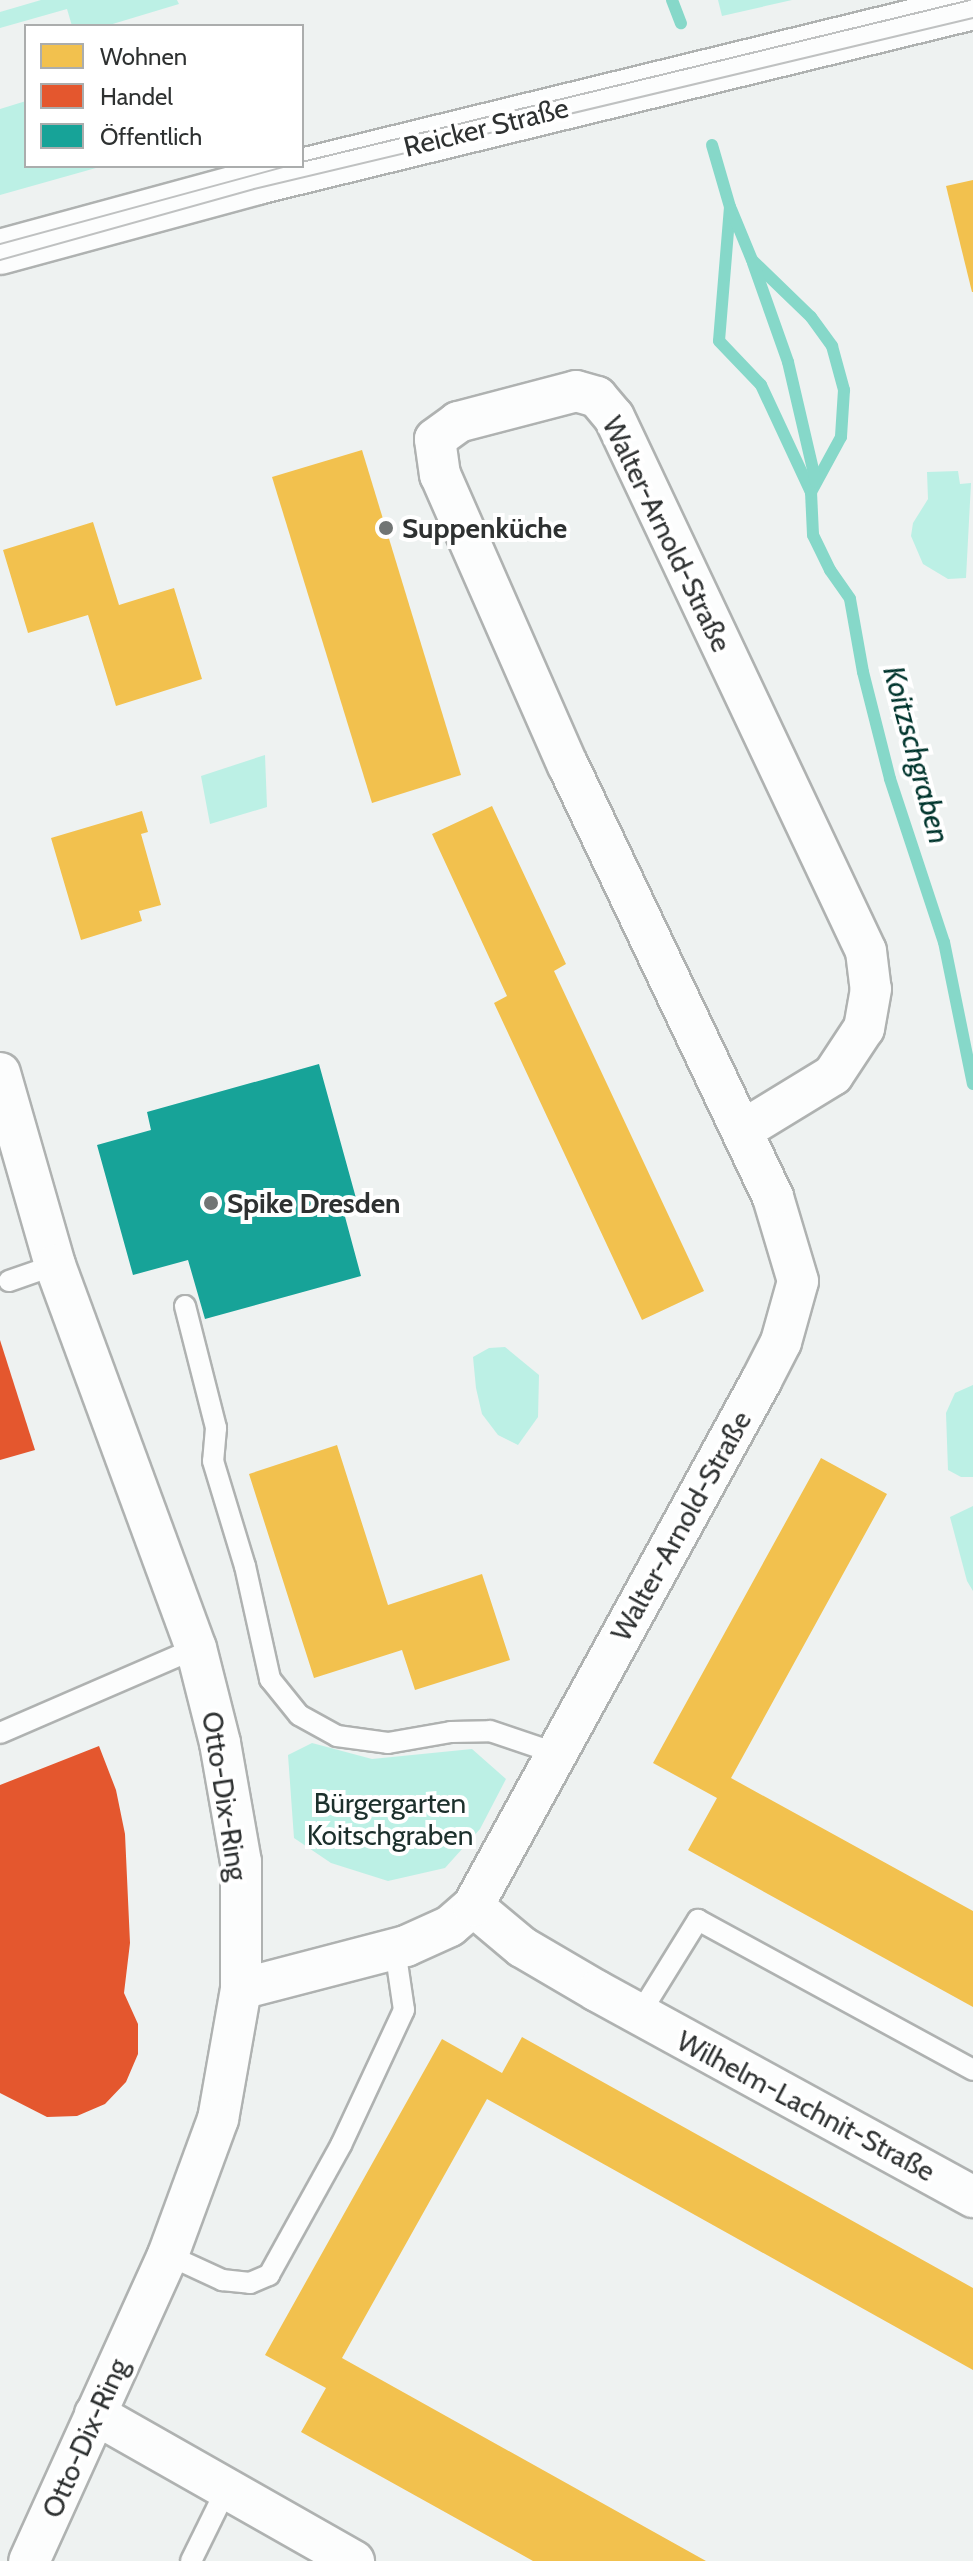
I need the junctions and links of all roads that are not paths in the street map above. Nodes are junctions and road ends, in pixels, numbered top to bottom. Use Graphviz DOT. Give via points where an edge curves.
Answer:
graph roads {
  1 [pos="973,7"];
  2 [pos="0,252"];
  3 [pos="0,1073"];
  4 [pos="743,1130"];
  5 [pos="55,1265"];
  6 [pos="9,1281"];
  7 [pos="185,1306"];
  8 [pos="196,1648"];
  9 [pos="0,1733"];
  10 [pos="555,1753"];
  11 [pos="473,1906"];
  12 [pos="395,1949"];
  13 [pos="241,1989"];
  14 [pos="639,2015"];
  15 [pos="973,2070"];
  16 [pos="973,2197"];
  17 [pos="168,2255"];
  18 [pos="95,2414"];
  19 [pos="226,2490"];
  20 [pos="29,2561"];
  21 [pos="191,2561"];
  22 [pos="354,2561"];
  1 -- 2 [label="street, Reicker Straße" via="257,182"];
  3 -- 5 [label="street, Otto-Dix-Ring"];
  4 -- 4 [label="street, Walter-Arnold-Straße" via="568,766 440,475 435,439 458,422 576,391 597,397 614,417 866,951 871,989 864,1028 833,1075"];
  4 -- 10 [label="street, Walter-Arnold-Straße" via="773,1197 798,1281 781,1342"];
  5 -- 6 [label="lane"];
  5 -- 8 [label="street, Otto-Dix-Ring"];
  7 -- 10 [label="lane" via="216,1428 213,1461 245,1566 270,1679 299,1715 337,1736 362,1740 388,1743 490,1731"];
  8 -- 9 [label="lane"];
  8 -- 13 [label="street, Otto-Dix-Ring" via="241,1862"];
  10 -- 11 [label="street, Walter-Arnold-Straße"];
  11 -- 12 [label="street" via="450,1926"];
  11 -- 14 [label="street, Wilhelm-Lachnit-Straße" via="522,1947"];
  12 -- 13 [label="street"];
  12 -- 17 [label="lane" via="404,2010 341,2145 269,2275 250,2283 222,2280"];
  13 -- 17 [label="street, Otto-Dix-Ring" via="218,2119"];
  14 -- 15 [label="lane" via="698,1920"];
  14 -- 16 [label="street, Wilhelm-Lachnit-Straße"];
  17 -- 18 [label="street, Otto-Dix-Ring"];
  18 -- 19 [label="street"];
  18 -- 20 [label="street, Otto-Dix-Ring"];
  19 -- 21 [label="lane"];
  19 -- 22 [label="street"];
}
